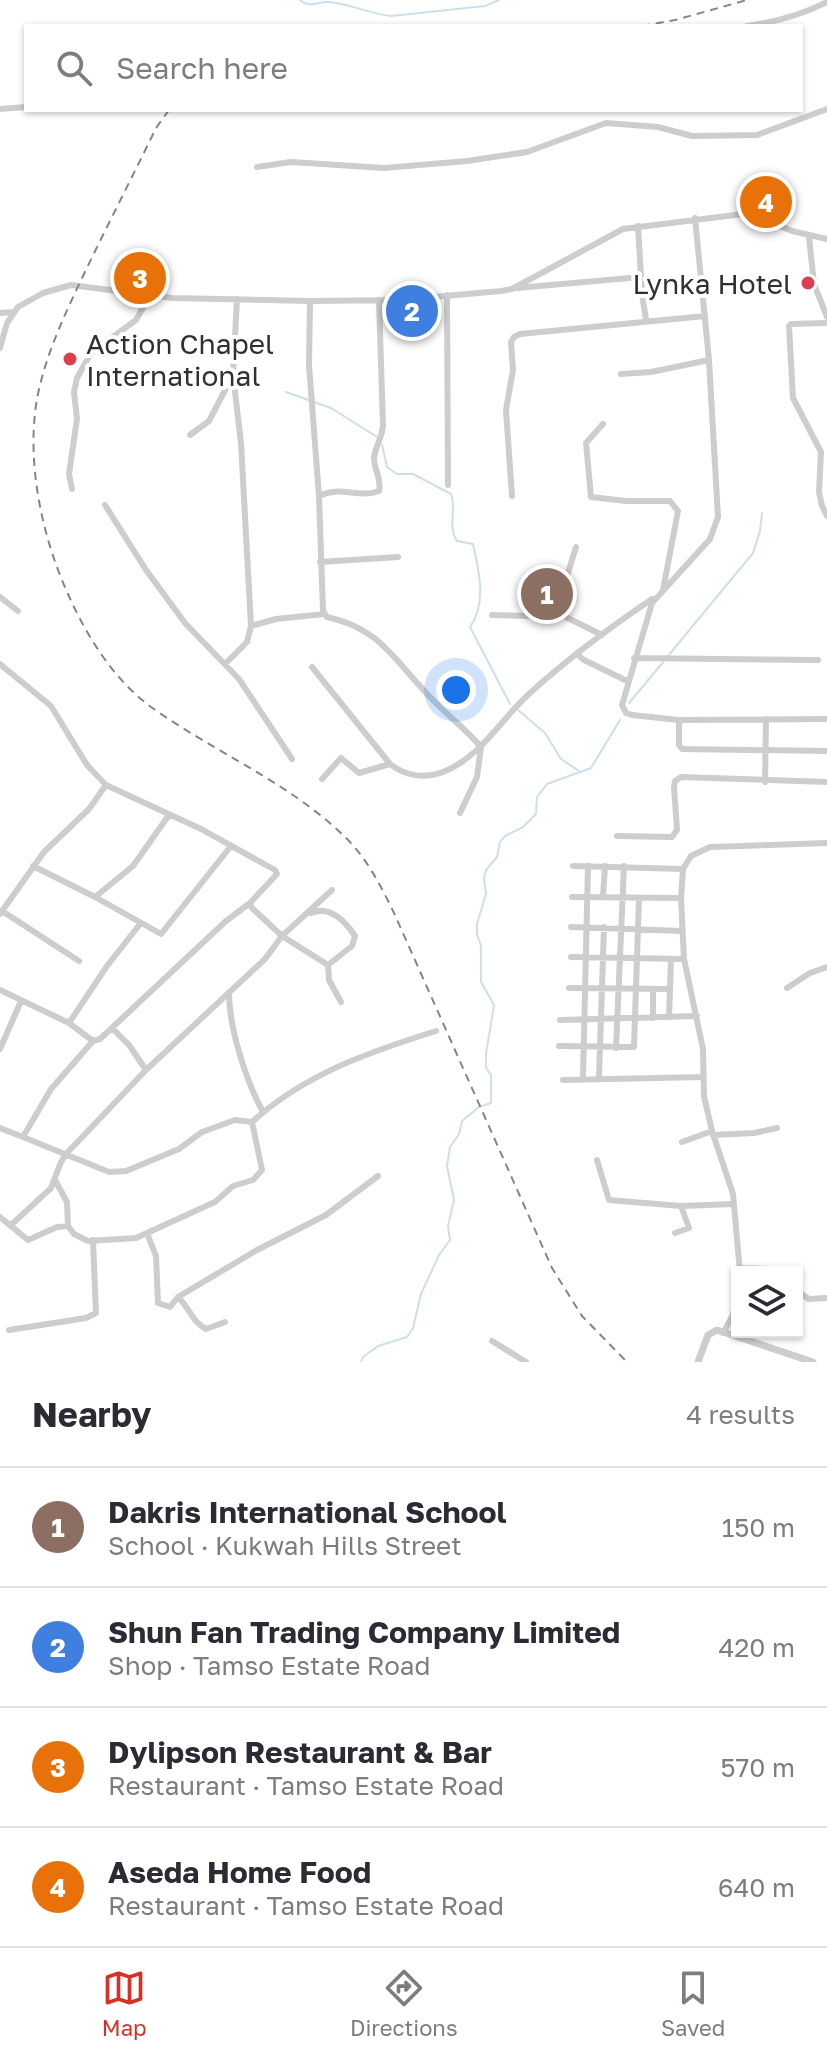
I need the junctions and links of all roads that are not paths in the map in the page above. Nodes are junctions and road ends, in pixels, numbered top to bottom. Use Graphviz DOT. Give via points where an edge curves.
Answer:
graph roads {
  1 [pos="827,2"];
  2 [pos="758,24"];
  3 [pos="24,107"];
  4 [pos="0,109"];
  5 [pos="827,109"];
  6 [pos="257,167"];
  7 [pos="695,218"];
  8 [pos="638,226"];
  9 [pos="809,237"];
  10 [pos="827,239"];
  11 [pos="641,277"];
  12 [pos="512,289"];
  13 [pos="150,295"];
  14 [pos="447,295"];
  15 [pos="237,299"];
  16 [pos="379,300"];
  17 [pos="310,301"];
  18 [pos="14,312"];
  19 [pos="0,313"];
  20 [pos="705,316"];
  21 [pos="827,317"];
  22 [pos="646,320"];
  23 [pos="827,323"];
  24 [pos="0,348"];
  25 [pos="709,360"];
  26 [pos="621,374"];
  27 [pos="233,375"];
  28 [pos="603,424"];
  29 [pos="190,435"];
  30 [pos="448,485"];
  31 [pos="72,489"];
  32 [pos="319,496"];
  33 [pos="512,496"];
  34 [pos="105,505"];
  35 [pos="827,516"];
  36 [pos="576,547"];
  37 [pos="398,557"];
  38 [pos="320,562"];
  39 [pos="660,592"];
  40 [pos="0,597"];
  41 [pos="18,611"];
  42 [pos="556,612"];
  43 [pos="324,614"];
  44 [pos="492,615"];
  45 [pos="251,626"];
  46 [pos="602,635"];
  47 [pos="577,654"];
  48 [pos="634,658"];
  49 [pos="818,660"];
  50 [pos="226,663"];
  51 [pos="3,666"];
  52 [pos="312,667"];
  53 [pos="0,677"];
  54 [pos="627,681"];
  55 [pos="766,719"];
  56 [pos="827,719"];
  57 [pos="679,720"];
  58 [pos="481,747"];
  59 [pos="765,749"];
  60 [pos="827,751"];
  61 [pos="292,759"];
  62 [pos="390,764"];
  63 [pos="322,779"];
  64 [pos="765,782"];
  65 [pos="827,782"];
  66 [pos="106,785"];
  67 [pos="460,813"];
  68 [pos="169,815"];
  69 [pos="617,836"];
  70 [pos="827,843"];
  71 [pos="231,846"];
  72 [pos="33,866"];
  73 [pos="573,866"];
  74 [pos="588,866"];
  75 [pos="605,866"];
  76 [pos="624,866"];
  77 [pos="683,869"];
  78 [pos="332,890"];
  79 [pos="95,897"];
  80 [pos="572,897"];
  81 [pos="587,897"];
  82 [pos="603,897"];
  83 [pos="622,897"];
  84 [pos="639,898"];
  85 [pos="681,898"];
  86 [pos="250,903"];
  87 [pos="1,912"];
  88 [pos="308,914"];
  89 [pos="140,924"];
  90 [pos="571,927"];
  91 [pos="587,927"];
  92 [pos="604,927"];
  93 [pos="620,927"];
  94 [pos="637,928"];
  95 [pos="682,931"];
  96 [pos="282,936"];
  97 [pos="571,957"];
  98 [pos="586,957"];
  99 [pos="602,958"];
  100 [pos="618,958"];
  101 [pos="636,959"];
  102 [pos="671,959"];
  103 [pos="684,959"];
  104 [pos="79,961"];
  105 [pos="328,965"];
  106 [pos="827,967"];
  107 [pos="569,988"];
  108 [pos="585,988"];
  109 [pos="601,988"];
  110 [pos="787,988"];
  111 [pos="618,989"];
  112 [pos="636,989"];
  113 [pos="653,989"];
  114 [pos="670,989"];
  115 [pos="0,990"];
  116 [pos="229,992"];
  117 [pos="21,1001"];
  118 [pos="341,1002"];
  119 [pos="697,1016"];
  120 [pos="669,1017"];
  121 [pos="635,1018"];
  122 [pos="653,1018"];
  123 [pos="584,1019"];
  124 [pos="600,1019"];
  125 [pos="617,1019"];
  126 [pos="560,1020"];
  127 [pos="69,1023"];
  128 [pos="112,1028"];
  129 [pos="436,1031"];
  130 [pos="93,1041"];
  131 [pos="559,1046"];
  132 [pos="583,1048"];
  133 [pos="616,1048"];
  134 [pos="0,1049"];
  135 [pos="600,1049"];
  136 [pos="146,1070"];
  137 [pos="583,1077"];
  138 [pos="599,1077"];
  139 [pos="703,1077"];
  140 [pos="563,1080"];
  141 [pos="263,1112"];
  142 [pos="252,1122"];
  143 [pos="0,1128"];
  144 [pos="777,1128"];
  145 [pos="712,1133"];
  146 [pos="23,1137"];
  147 [pos="682,1142"];
  148 [pos="66,1154"];
  149 [pos="597,1160"];
  150 [pos="378,1176"];
  151 [pos="55,1180"];
  152 [pos="733,1204"];
  153 [pos="681,1206"];
  154 [pos="0,1217"];
  155 [pos="11,1225"];
  156 [pos="68,1226"];
  157 [pos="147,1233"];
  158 [pos="675,1233"];
  159 [pos="93,1240"];
  160 [pos="740,1266"];
  161 [pos="803,1295"];
  162 [pos="178,1297"];
  163 [pos="827,1298"];
  164 [pos="731,1319"];
  165 [pos="225,1322"];
  166 [pos="9,1330"];
  167 [pos="723,1333"];
  168 [pos="492,1341"];
  169 [pos="526,1362"];
  170 [pos="698,1362"];
  171 [pos="813,1362"];
  1 -- 2 [label="street"];
  3 -- 4 [label="street"];
  5 -- 6 [label="street" via="757,135 692,136 606,123 527,152 467,161 384,168 291,162"];
  7 -- 8 [label="street"];
  7 -- 9 [label="street" via="750,214"];
  7 -- 20 [label="street"];
  8 -- 11 [label="street"];
  8 -- 12 [label="street" via="618,231"];
  9 -- 10 [label="street"];
  9 -- 21 [label="street" via="814,284"];
  11 -- 12 [label="street"];
  11 -- 22 [label="street"];
  12 -- 14 [label="street"];
  13 -- 15 [label="street"];
  13 -- 18 [label="street" via="71,285 35,296"];
  13 -- 31 [label="street" via="136,320 91,353 77,378"];
  14 -- 16 [label="street"];
  14 -- 30 [label="street"];
  15 -- 17 [label="street"];
  15 -- 27 [label="street"];
  16 -- 17 [label="street"];
  16 -- 32 [label="street" via="383,426 374,459 381,485 376,493 340,490"];
  17 -- 32 [label="street"];
  18 -- 19 [label="street"];
  18 -- 24 [label="street"];
  20 -- 22 [label="street"];
  20 -- 25 [label="street"];
  22 -- 33 [label="street" via="512,339 506,410"];
  23 -- 35 [label="street" via="789,326 793,398 821,452 819,492"];
  25 -- 26 [label="street"];
  25 -- 39 [label="street" via="718,517 710,539"];
  27 -- 29 [label="street" via="209,421"];
  27 -- 45 [label="street"];
  28 -- 39 [label="street" via="586,443 591,497 670,501 678,511"];
  32 -- 38 [label="street"];
  34 -- 50 [label="street" via="185,623"];
  36 -- 42 [label="street"];
  37 -- 38 [label="street"];
  38 -- 43 [label="street"];
  39 -- 46 [label="street"];
  39 -- 48 [label="street" via="649,609"];
  40 -- 41 [label="street"];
  42 -- 44 [label="street"];
  42 -- 46 [label="street"];
  43 -- 45 [label="street"];
  43 -- 58 [label="street" via="367,631"];
  45 -- 50 [label="street" via="247,642"];
  46 -- 47 [label="street"];
  47 -- 54 [label="street"];
  47 -- 58 [label="street" via="527,695"];
  48 -- 49 [label="street"];
  48 -- 54 [label="street"];
  50 -- 61 [label="street"];
  51 -- 53 [label="street"];
  51 -- 66 [label="street" via="58,715 87,765"];
  52 -- 62 [label="street"];
  54 -- 57 [label="street" via="622,705 626,713"];
  55 -- 56 [label="street"];
  55 -- 57 [label="street"];
  55 -- 59 [label="street"];
  57 -- 59 [label="street" via="682,749"];
  58 -- 62 [label="street" via="429,775"];
  58 -- 67 [label="street" via="477,777"];
  59 -- 60 [label="street"];
  59 -- 64 [label="street"];
  62 -- 63 [label="street" via="359,773 341,758"];
  64 -- 65 [label="street"];
  64 -- 69 [label="street" via="681,777 674,787 675,835"];
  66 -- 68 [label="street"];
  66 -- 72 [label="street"];
  68 -- 71 [label="street"];
  68 -- 79 [label="street" via="133,866"];
  70 -- 77 [label="street" via="710,847 691,856"];
  71 -- 86 [label="street" via="277,874"];
  71 -- 89 [label="street" via="163,933"];
  72 -- 79 [label="street"];
  72 -- 87 [label="street"];
  73 -- 74 [label="street"];
  74 -- 75 [label="street"];
  74 -- 81 [label="street"];
  75 -- 76 [label="street"];
  75 -- 82 [label="street"];
  76 -- 77 [label="street"];
  76 -- 83 [label="street"];
  77 -- 85 [label="street"];
  78 -- 88 [label="street"];
  79 -- 89 [label="street"];
  80 -- 81 [label="street"];
  81 -- 82 [label="street"];
  81 -- 91 [label="street"];
  82 -- 83 [label="street"];
  83 -- 84 [label="street"];
  83 -- 93 [label="street"];
  84 -- 85 [label="street"];
  84 -- 94 [label="street"];
  85 -- 95 [label="street"];
  86 -- 96 [label="street"];
  86 -- 128 [label="street"];
  87 -- 104 [label="street"];
  88 -- 96 [label="street"];
  88 -- 105 [label="street" via="327,911 355,936 355,943"];
  89 -- 127 [label="street"];
  90 -- 91 [label="street"];
  91 -- 92 [label="street"];
  91 -- 98 [label="street"];
  92 -- 93 [label="street"];
  92 -- 99 [label="street"];
  93 -- 94 [label="street"];
  93 -- 100 [label="street"];
  94 -- 95 [label="street"];
  94 -- 101 [label="street"];
  95 -- 103 [label="street"];
  96 -- 105 [label="street"];
  96 -- 116 [label="street"];
  97 -- 98 [label="street"];
  98 -- 99 [label="street"];
  98 -- 108 [label="street"];
  99 -- 100 [label="street"];
  99 -- 109 [label="street"];
  100 -- 101 [label="street"];
  100 -- 111 [label="street"];
  101 -- 102 [label="street"];
  101 -- 112 [label="street"];
  102 -- 103 [label="street"];
  102 -- 114 [label="street"];
  103 -- 119 [label="street"];
  105 -- 118 [label="street" via="329,980"];
  106 -- 110 [label="street"];
  107 -- 108 [label="street"];
  108 -- 109 [label="street"];
  108 -- 123 [label="street"];
  109 -- 111 [label="street"];
  109 -- 124 [label="street"];
  111 -- 112 [label="street"];
  111 -- 125 [label="street"];
  112 -- 113 [label="street"];
  112 -- 121 [label="street"];
  113 -- 114 [label="street"];
  113 -- 122 [label="street"];
  114 -- 120 [label="street"];
  115 -- 117 [label="street"];
  116 -- 136 [label="street"];
  116 -- 141 [label="street" via="243,1061"];
  117 -- 127 [label="street"];
  117 -- 134 [label="street"];
  119 -- 120 [label="street"];
  119 -- 139 [label="street"];
  120 -- 122 [label="street"];
  121 -- 122 [label="street"];
  121 -- 125 [label="street"];
  121 -- 133 [label="street" via="634,1048"];
  123 -- 124 [label="street"];
  123 -- 126 [label="street"];
  123 -- 132 [label="street"];
  124 -- 125 [label="street"];
  124 -- 135 [label="street"];
  125 -- 133 [label="street"];
  127 -- 130 [label="street"];
  128 -- 130 [label="street"];
  128 -- 136 [label="street"];
  129 -- 141 [label="street" via="323,1072"];
  130 -- 146 [label="street" via="51,1089"];
  131 -- 132 [label="street"];
  132 -- 135 [label="street"];
  132 -- 137 [label="street"];
  133 -- 135 [label="street"];
  135 -- 138 [label="street"];
  136 -- 148 [label="street"];
  137 -- 138 [label="street"];
  137 -- 140 [label="street"];
  138 -- 139 [label="street"];
  139 -- 145 [label="street"];
  141 -- 142 [label="street"];
  142 -- 148 [label="street" via="235,1120 202,1132 179,1149 126,1171 109,1172"];
  142 -- 157 [label="street" via="262,1170 253,1180"];
  143 -- 146 [label="street"];
  144 -- 145 [label="street"];
  145 -- 147 [label="street"];
  145 -- 152 [label="street"];
  146 -- 148 [label="street"];
  148 -- 151 [label="street"];
  149 -- 153 [label="street" via="609,1200"];
  150 -- 162 [label="street" via="329,1213"];
  151 -- 155 [label="street"];
  151 -- 156 [label="street" via="67,1202"];
  152 -- 153 [label="street"];
  152 -- 160 [label="street"];
  153 -- 158 [label="street" via="689,1228"];
  154 -- 155 [label="street"];
  155 -- 156 [label="street" via="28,1240"];
  156 -- 159 [label="street" via="80,1238"];
  157 -- 159 [label="street"];
  157 -- 162 [label="street" via="156,1256 156,1300 170,1307"];
  159 -- 166 [label="street" via="96,1313"];
  161 -- 163 [label="street"];
  162 -- 165 [label="street" via="202,1327"];
  164 -- 167 [label="street"];
  167 -- 170 [label="street" via="708,1335"];
  167 -- 171 [label="street"];
  168 -- 169 [label="street"];
}
